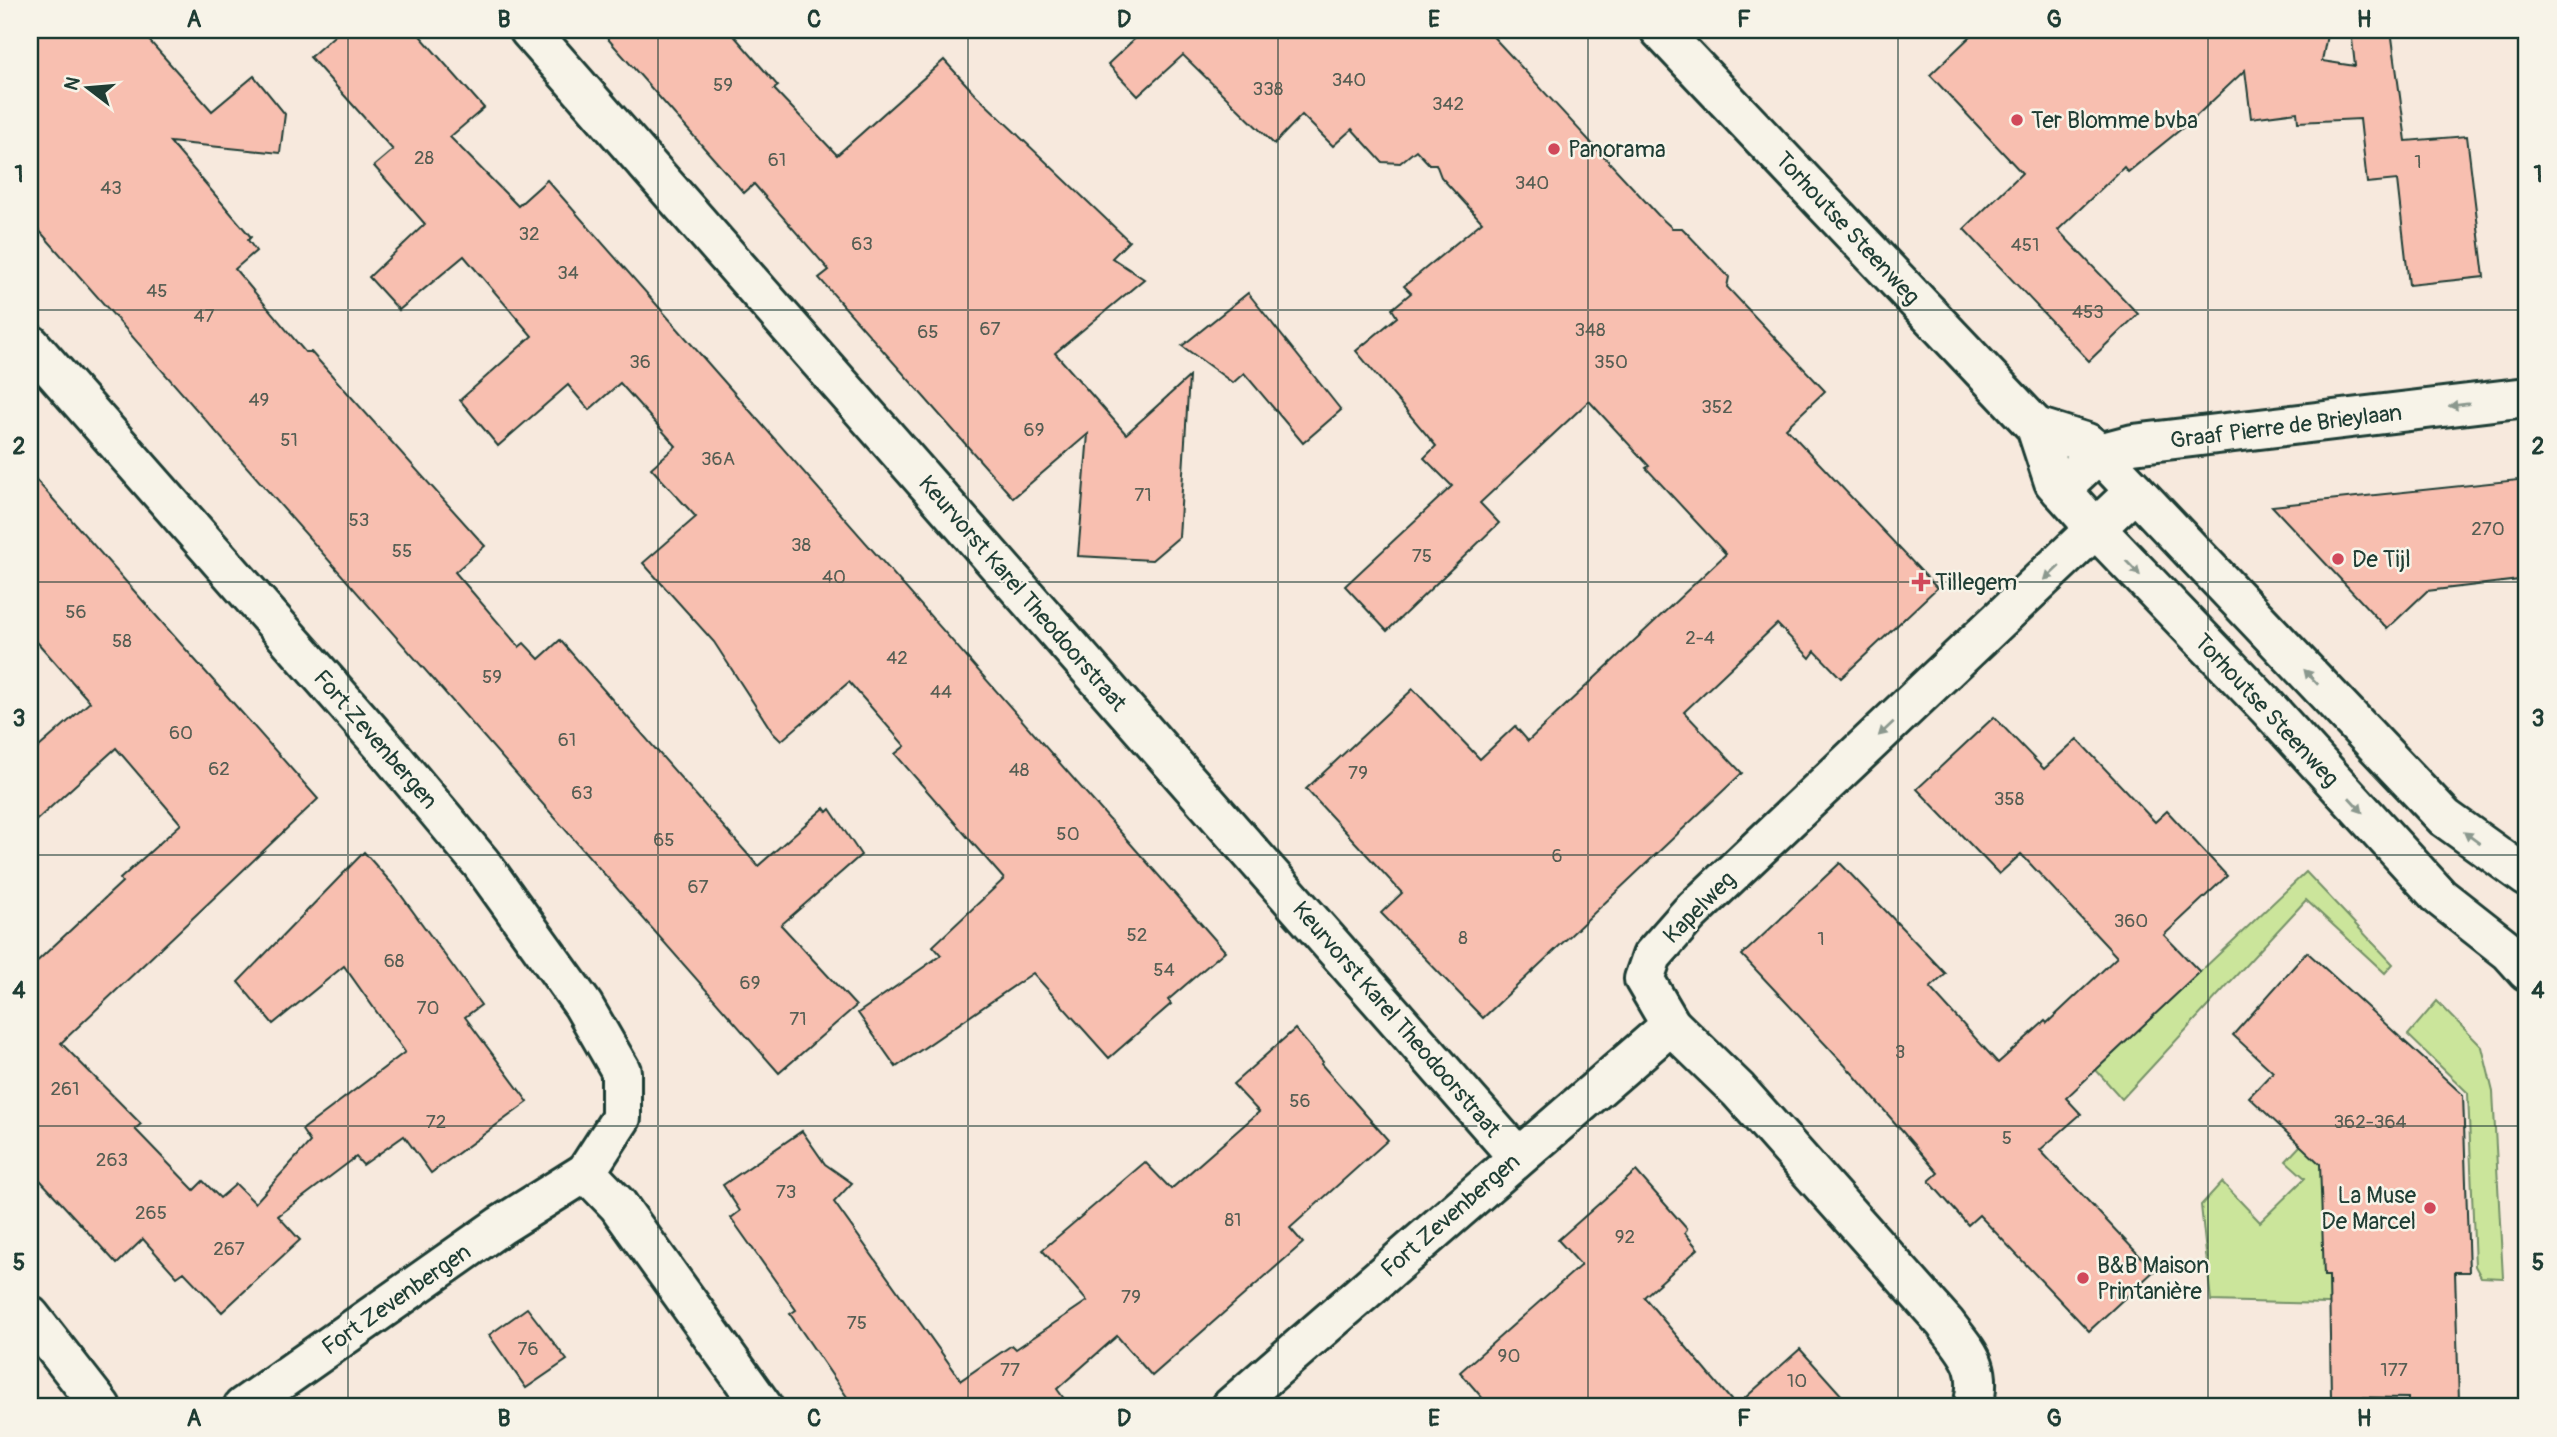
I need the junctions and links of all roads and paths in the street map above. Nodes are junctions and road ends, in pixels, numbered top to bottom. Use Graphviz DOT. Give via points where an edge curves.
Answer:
graph roads {
  1 [pos="528,30"];
  2 [pos="1660,30"];
  3 [pos="30,344"];
  4 [pos="2527,397"];
  5 [pos="2036,427"];
  6 [pos="2099,453"];
  7 [pos="2060,489"];
  8 [pos="2136,491"];
  9 [pos="2096,530"];
  10 [pos="2527,877"];
  11 [pos="2527,971"];
  12 [pos="1671,1025"];
  13 [pos="1517,1156"];
  14 [pos="586,1172"];
  15 [pos="30,1315"];
  16 [pos="101,1407"];
  17 [pos="243,1407"];
  18 [pos="763,1407"];
  19 [pos="1231,1407"];
  20 [pos="1973,1407"];
  1 -- 13 [label="street, Keurvorst Karel Theodoorstraat"];
  2 -- 5 [label="street, Torhoutse Steenweg"];
  3 -- 14 [label="street, Fort Zevenbergen" via="472,852 583,1005 621,1071 621,1118"];
  4 -- 6 [label="street, Graaf Pierre de Brieylaan, one-way" via="2133,444"];
  5 -- 6 [label="street, Torhoutse Steenweg" via="2087,443"];
  5 -- 7 [label="street, Torhoutse Steenweg" via="2053,482"];
  6 -- 7 [label="street, Graaf Pierre de Brieylaan"];
  6 -- 8 [label="street, Torhoutse Steenweg"];
  7 -- 9 [label="street, Torhoutse Steenweg"];
  8 -- 9 [label="street, Kapelweg"];
  10 -- 8 [label="street, Torhoutse Steenweg, one-way" via="2445,818"];
  9 -- 11 [label="street, Torhoutse Steenweg, one-way" via="2267,707 2440,897"];
  9 -- 12 [label="street, Kapelweg, one-way" via="1665,939 1652,956 1644,979"];
  12 -- 13 [label="street, Fort Zevenbergen"];
  12 -- 20 [label="street, Kapelweg" via="1738,1090 1945,1323 1975,1363"];
  13 -- 19 [label="street, Fort Zevenbergen"];
  14 -- 17 [label="street, Fort Zevenbergen" via="500,1226"];
  14 -- 18 [label="street" via="618,1205"];
  15 -- 16 [label="street"];
}
